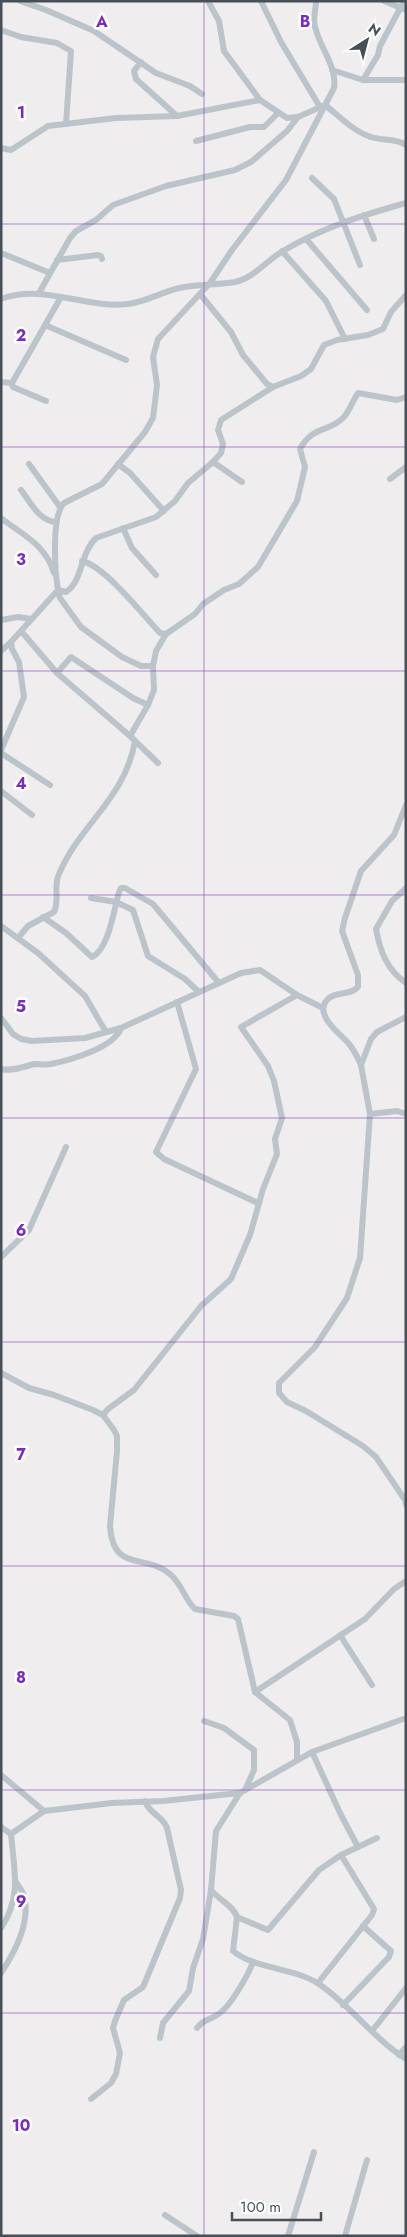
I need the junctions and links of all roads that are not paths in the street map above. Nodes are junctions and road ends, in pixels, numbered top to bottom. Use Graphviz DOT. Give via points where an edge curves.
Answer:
graph roads {
  1 [pos="20,1"];
  2 [pos="208,1"];
  3 [pos="261,1"];
  4 [pos="316,1"];
  5 [pos="384,1"];
  6 [pos="403,6"];
  7 [pos="1,30"];
  8 [pos="141,62"];
  9 [pos="332,70"];
  10 [pos="364,80"];
  11 [pos="406,80"];
  12 [pos="202,94"];
  13 [pos="260,100"];
  14 [pos="322,106"];
  15 [pos="278,112"];
  16 [pos="177,116"];
  17 [pos="298,116"];
  18 [pos="66,124"];
  19 [pos="196,141"];
  20 [pos="406,145"];
  21 [pos="1,148"];
  22 [pos="312,178"];
  23 [pos="406,203"];
  24 [pos="364,215"];
  25 [pos="344,222"];
  26 [pos="374,239"];
  27 [pos="306,240"];
  28 [pos="282,251"];
  29 [pos="1,253"];
  30 [pos="102,259"];
  31 [pos="57,260"];
  32 [pos="360,265"];
  33 [pos="50,273"];
  34 [pos="210,283"];
  35 [pos="39,293"];
  36 [pos="200,294"];
  37 [pos="406,295"];
  38 [pos="62,297"];
  39 [pos="1,299"];
  40 [pos="367,310"];
  41 [pos="45,325"];
  42 [pos="345,339"];
  43 [pos="126,360"];
  44 [pos="1,382"];
  45 [pos="12,383"];
  46 [pos="273,387"];
  47 [pos="406,397"];
  48 [pos="46,401"];
  49 [pos="213,462"];
  50 [pos="30,464"];
  51 [pos="118,464"];
  52 [pos="406,467"];
  53 [pos="390,479"];
  54 [pos="242,482"];
  55 [pos="21,490"];
  56 [pos="60,507"];
  57 [pos="164,510"];
  58 [pos="1,518"];
  59 [pos="56,522"];
  60 [pos="123,528"];
  61 [pos="82,561"];
  62 [pos="156,575"];
  63 [pos="56,579"];
  64 [pos="58,590"];
  65 [pos="31,619"];
  66 [pos="1,620"];
  67 [pos="21,631"];
  68 [pos="166,634"];
  69 [pos="11,642"];
  70 [pos="1,650"];
  71 [pos="153,666"];
  72 [pos="57,673"];
  73 [pos="148,705"];
  74 [pos="133,738"];
  75 [pos="1,751"];
  76 [pos="158,763"];
  77 [pos="50,785"];
  78 [pos="1,791"];
  79 [pos="406,805"];
  80 [pos="32,815"];
  81 [pos="406,888"];
  82 [pos="91,898"];
  83 [pos="116,902"];
  84 [pos="43,917"];
  85 [pos="1,926"];
  86 [pos="18,938"];
  87 [pos="219,983"];
  88 [pos="406,983"];
  89 [pos="199,992"];
  90 [pos="297,995"];
  91 [pos="177,1002"];
  92 [pos="323,1008"];
  93 [pos="406,1017"];
  94 [pos="1,1018"];
  95 [pos="121,1028"];
  96 [pos="106,1032"];
  97 [pos="361,1064"];
  98 [pos="1,1069"];
  99 [pos="370,1114"];
  100 [pos="406,1114"];
  101 [pos="66,1147"];
  102 [pos="258,1203"];
  103 [pos="1,1257"];
  104 [pos="1,1373"];
  105 [pos="103,1415"];
  106 [pos="405,1501"];
  107 [pos="406,1581"];
  108 [pos="340,1635"];
  109 [pos="372,1685"];
  110 [pos="255,1692"];
  111 [pos="406,1718"];
  112 [pos="204,1721"];
  113 [pos="312,1752"];
  114 [pos="297,1760"];
  115 [pos="1,1775"];
  116 [pos="242,1792"];
  117 [pos="145,1801"];
  118 [pos="44,1811"];
  119 [pos="1,1827"];
  120 [pos="10,1834"];
  121 [pos="377,1838"];
  122 [pos="358,1847"];
  123 [pos="342,1855"];
  124 [pos="16,1882"];
  125 [pos="211,1890"];
  126 [pos="237,1916"];
  127 [pos="363,1926"];
  128 [pos="1,1928"];
  129 [pos="253,1962"];
  130 [pos="1,1973"];
  131 [pos="318,1983"];
  132 [pos="406,1988"];
  133 [pos="343,2005"];
  134 [pos="197,2028"];
  135 [pos="372,2031"];
  136 [pos="160,2038"];
  137 [pos="406,2047"];
  138 [pos="399,2055"];
  139 [pos="406,2059"];
  140 [pos="91,2099"];
  141 [pos="314,2152"];
  142 [pos="367,2160"];
  143 [pos="165,2215"];
  144 [pos="197,2236"];
  145 [pos="288,2236"];
  146 [pos="345,2236"];
  1 -- 8 [label="street" via="94,31"];
  2 -- 13 [label="street" via="219,21 224,51"];
  3 -- 14 [label="street" via="281,42"];
  4 -- 9 [label="street" via="314,21"];
  5 -- 6 [label="street"];
  6 -- 10 [label="street"];
  7 -- 18 [label="street" via="21,37 57,42 71,51"];
  8 -- 12 [label="street" via="156,73"];
  8 -- 16 [label="street" via="134,71 136,79"];
  9 -- 10 [label="street"];
  9 -- 14 [label="street" via="336,77 334,88"];
  10 -- 11 [label="street"];
  13 -- 15 [label="street"];
  13 -- 16 [label="street"];
  14 -- 17 [label="street"];
  14 -- 20 [label="street" via="370,137"];
  14 -- 34 [label="street" via="286,180"];
  15 -- 17 [label="street" via="287,118"];
  15 -- 19 [label="street" via="264,127 250,127"];
  16 -- 18 [label="street"];
  17 -- 31 [label="street" via="287,131 250,162 234,170 166,186 113,205 76,231"];
  18 -- 21 [label="street" via="48,126 11,150"];
  22 -- 25 [label="street" via="334,199"];
  23 -- 24 [label="street"];
  24 -- 25 [label="street"];
  24 -- 26 [label="street"];
  25 -- 27 [label="street"];
  25 -- 32 [label="street"];
  27 -- 28 [label="street"];
  27 -- 40 [label="street"];
  28 -- 34 [label="street" via="237,282"];
  28 -- 42 [label="street" via="326,300"];
  29 -- 33 [label="street"];
  30 -- 31 [label="street" via="98,255"];
  31 -- 33 [label="street"];
  33 -- 35 [label="street"];
  34 -- 36 [label="street"];
  34 -- 38 [label="street" via="178,288 130,304"];
  35 -- 38 [label="street"];
  35 -- 39 [label="street" via="17,293"];
  36 -- 46 [label="street" via="231,332 243,355"];
  36 -- 51 [label="street" via="158,339 153,357 157,385 153,418"];
  37 -- 42 [label="street" via="382,329"];
  38 -- 41 [label="street"];
  41 -- 43 [label="street"];
  41 -- 45 [label="street"];
  42 -- 46 [label="street" via="324,344 311,369"];
  44 -- 45 [label="street"];
  45 -- 48 [label="street" via="13,387"];
  46 -- 49 [label="street" via="222,420 218,430 223,444 221,453"];
  47 -- 68 [label="street" via="397,400 358,393 338,422 317,430 306,439 300,449 305,467 297,501 258,567 239,584 203,604 195,614"];
  49 -- 54 [label="street"];
  49 -- 57 [label="street" via="188,482"];
  50 -- 56 [label="street"];
  51 -- 56 [label="street" via="102,484"];
  51 -- 57 [label="street"];
  52 -- 53 [label="street"];
  55 -- 59 [label="street" via="42,518"];
  56 -- 59 [label="street"];
  57 -- 60 [label="street" via="156,517"];
  58 -- 63 [label="street" via="41,548 51,562"];
  59 -- 63 [label="street"];
  60 -- 61 [label="street" via="96,538 89,544"];
  60 -- 62 [label="street" via="132,548"];
  61 -- 64 [label="street" via="73,587 66,592"];
  61 -- 68 [label="street" via="88,562 114,583 160,632"];
  63 -- 64 [label="street"];
  64 -- 65 [label="street"];
  64 -- 71 [label="street" via="60,598 81,627 122,657 141,666"];
  65 -- 66 [label="street"];
  65 -- 67 [label="street"];
  67 -- 69 [label="street"];
  67 -- 72 [label="street"];
  68 -- 71 [label="street" via="156,651"];
  69 -- 70 [label="street"];
  69 -- 75 [label="street" via="19,662 24,697"];
  71 -- 73 [label="street" via="154,690"];
  72 -- 73 [label="street" via="71,657"];
  72 -- 74 [label="street"];
  73 -- 74 [label="street"];
  74 -- 76 [label="street"];
  74 -- 84 [label="street" via="128,768 114,796 80,838 59,873 55,885 56,908"];
  75 -- 77 [label="street"];
  78 -- 80 [label="street"];
  79 -- 92 [label="street" via="394,835 361,871 345,918 342,931 358,975 358,987 332,996"];
  81 -- 88 [label="street" via="392,901 376,929 386,962"];
  82 -- 83 [label="street"];
  83 -- 84 [label="street" via="106,940 92,957"];
  83 -- 87 [label="street" via="121,888 125,888 153,904"];
  83 -- 89 [label="street" via="127,905 136,914 148,956 185,979"];
  84 -- 86 [label="street" via="28,926"];
  85 -- 86 [label="street"];
  86 -- 96 [label="street" via="85,996"];
  87 -- 89 [label="street"];
  87 -- 90 [label="street" via="241,973 260,970"];
  89 -- 91 [label="street"];
  90 -- 92 [label="street"];
  90 -- 102 [label="street" via="241,1027 268,1066 282,1118 275,1139 277,1154"];
  91 -- 95 [label="street"];
  91 -- 102 [label="street" via="196,1069 156,1152 164,1159"];
  92 -- 97 [label="street" via="328,1022 350,1045"];
  93 -- 97 [label="street" via="377,1032"];
  94 -- 96 [label="street" via="13,1034 32,1041 85,1038"];
  95 -- 96 [label="street"];
  95 -- 98 [label="street" via="114,1039 92,1052 50,1064"];
  97 -- 99 [label="street"];
  99 -- 100 [label="street" via="397,1111"];
  99 -- 106 [label="street" via="360,1258 347,1298 315,1347 279,1384 279,1392 287,1402 363,1446 376,1457"];
  101 -- 103 [label="street" via="29,1230"];
  102 -- 105 [label="street" via="250,1235 231,1279 201,1306 134,1390"];
  104 -- 105 [label="street" via="29,1388"];
  105 -- 110 [label="street" via="117,1436 110,1526 116,1549 128,1560 162,1567 173,1576 195,1609 238,1619"];
  107 -- 108 [label="street" via="365,1619"];
  108 -- 109 [label="street"];
  108 -- 110 [label="street"];
  110 -- 114 [label="street" via="290,1720 297,1742"];
  111 -- 113 [label="street"];
  112 -- 116 [label="street" via="224,1728 254,1750 254,1770"];
  113 -- 114 [label="street"];
  113 -- 122 [label="street"];
  114 -- 116 [label="street"];
  115 -- 118 [label="street"];
  116 -- 117 [label="street"];
  116 -- 125 [label="street" via="216,1831"];
  117 -- 118 [label="street"];
  117 -- 140 [label="street" via="147,1808 167,1828 180,1898 145,1982 138,1992 124,2000 115,2021 113,2028 120,2053 116,2074 111,2083"];
  118 -- 120 [label="street"];
  119 -- 120 [label="street"];
  120 -- 124 [label="street"];
  121 -- 122 [label="street"];
  122 -- 123 [label="street"];
  123 -- 126 [label="street" via="319,1870 268,1930"];
  123 -- 127 [label="street" via="372,1904 372,1914"];
  124 -- 128 [label="street" via="14,1903"];
  124 -- 130 [label="street" via="24,1895 26,1918 12,1957"];
  125 -- 126 [label="street"];
  125 -- 136 [label="street" via="203,1939 192,1968 189,1991 163,2023"];
  126 -- 129 [label="street" via="232,1949"];
  127 -- 131 [label="street"];
  127 -- 133 [label="street" via="391,1951"];
  129 -- 131 [label="street"];
  129 -- 134 [label="street" via="227,2006 217,2016 203,2020"];
  131 -- 133 [label="street"];
  132 -- 135 [label="street"];
  133 -- 135 [label="street"];
  135 -- 138 [label="street"];
  137 -- 138 [label="street"];
  138 -- 139 [label="street"];
  141 -- 145 [label="street"];
  142 -- 146 [label="street"];
  143 -- 144 [label="street"];
}
